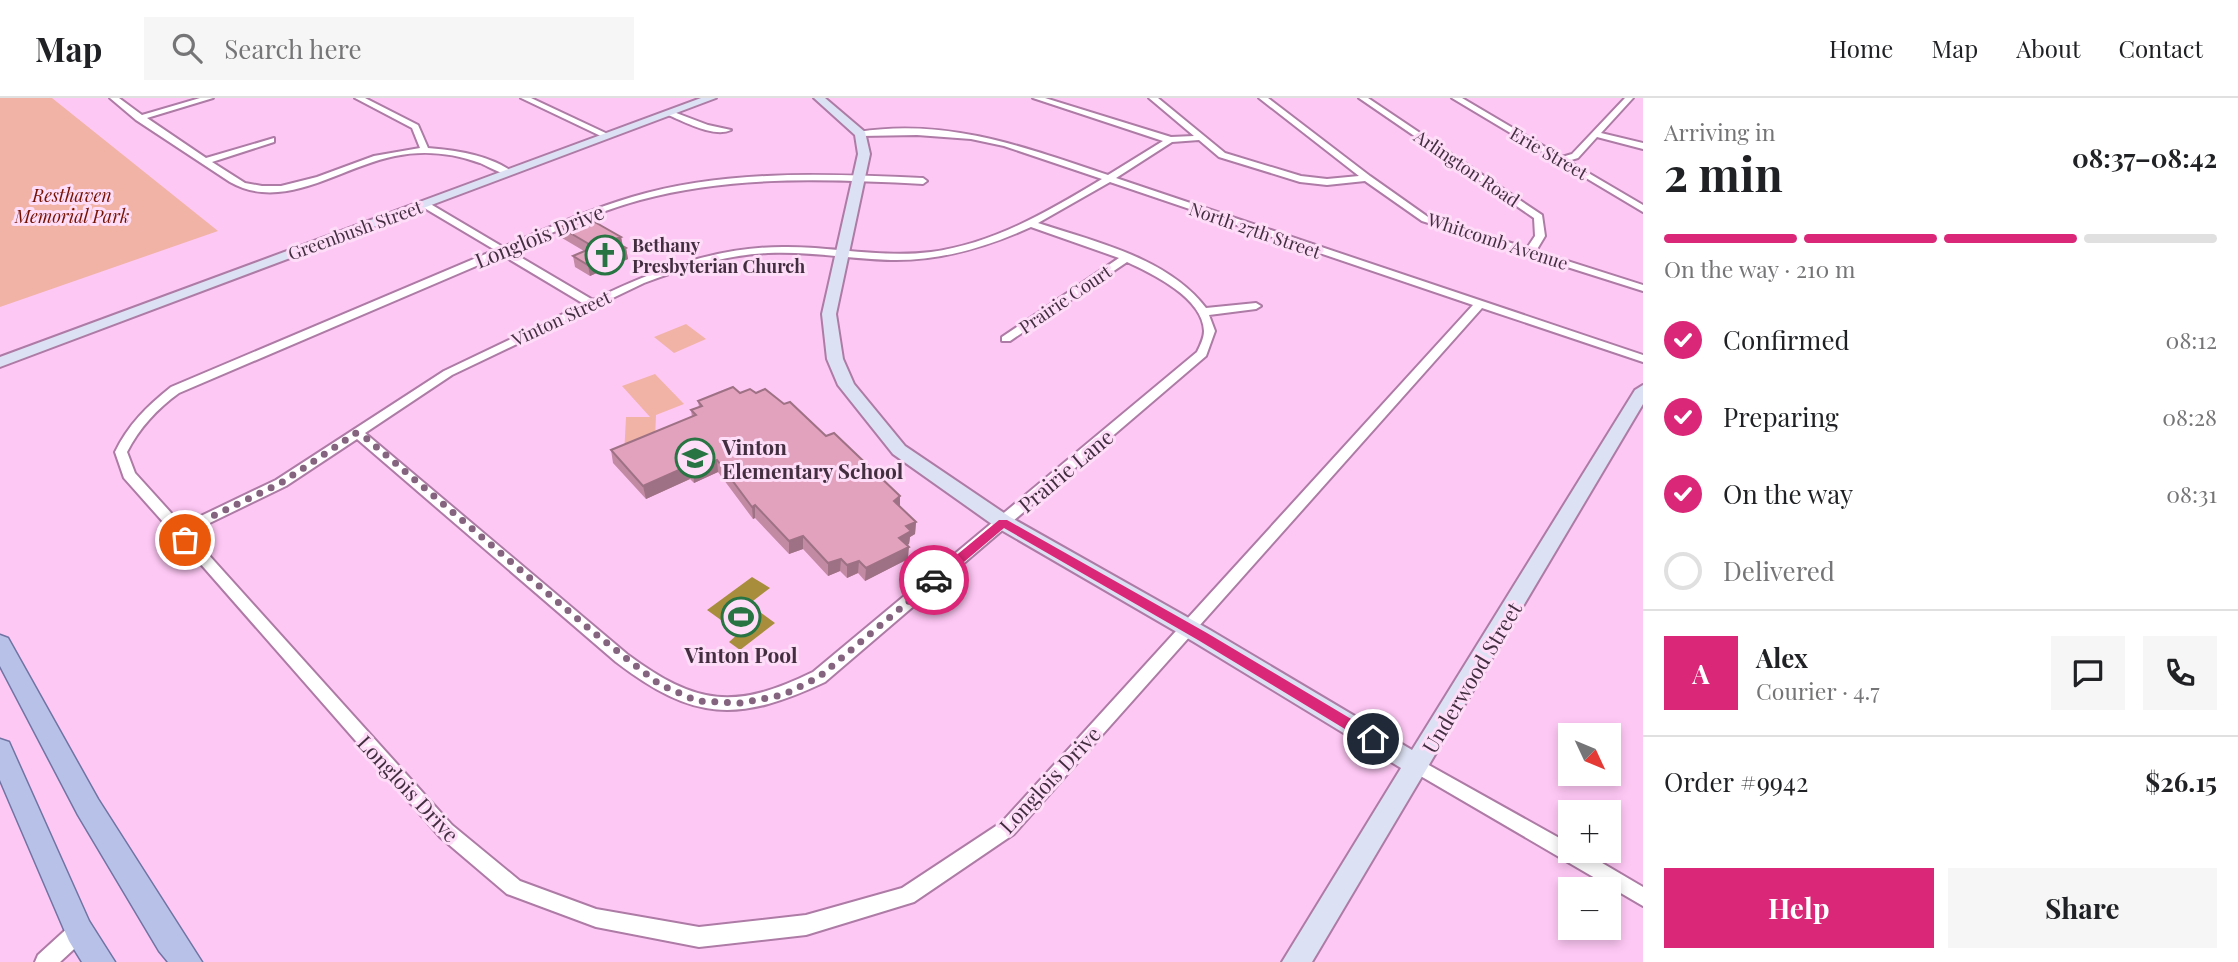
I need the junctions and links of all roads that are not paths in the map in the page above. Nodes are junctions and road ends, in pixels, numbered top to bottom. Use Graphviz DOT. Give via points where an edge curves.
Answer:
graph roads {
  1 [pos="114,98"];
  2 [pos="208,98"];
  3 [pos="359,98"];
  4 [pos="525,98"];
  5 [pos="710,98"];
  6 [pos="819,98"];
  7 [pos="1037,98"];
  8 [pos="1153,98"];
  9 [pos="1263,98"];
  10 [pos="1363,98"];
  11 [pos="1455,98"];
  12 [pos="1629,98"];
  13 [pos="671,113"];
  14 [pos="139,118"];
  15 [pos="727,130"];
  16 [pos="861,134"];
  17 [pos="1595,134"];
  18 [pos="608,136"];
  19 [pos="1198,138"];
  20 [pos="271,140"];
  21 [pos="1170,140"];
  22 [pos="1643,146"];
  23 [pos="425,150"];
  24 [pos="1562,160"];
  25 [pos="205,161"];
  26 [pos="510,173"];
  27 [pos="858,178"];
  28 [pos="1367,178"];
  29 [pos="1107,179"];
  30 [pos="923,181"];
  31 [pos="424,204"];
  32 [pos="1643,209"];
  33 [pos="1030,223"];
  34 [pos="501,251"];
  35 [pos="1530,252"];
  36 [pos="842,254"];
  37 [pos="1125,259"];
  38 [pos="1643,288"];
  39 [pos="591,303"];
  40 [pos="1481,303"];
  41 [pos="1256,306"];
  42 [pos="1204,312"];
  43 [pos="1006,338"];
  44 [pos="1643,359"];
  45 [pos="0,362"];
  46 [pos="1643,390"];
  47 [pos="356,433"];
  48 [pos="1003,522"];
  49 [pos="178,533"];
  50 [pos="1187,627"];
  51 [pos="0,644"];
  52 [pos="0,750"];
  53 [pos="1418,766"];
  54 [pos="1643,897"];
  55 [pos="79,931"];
  56 [pos="45,962"];
  57 [pos="100,962"];
  58 [pos="187,962"];
  59 [pos="1296,962"];
  1 -- 14 [label="street"];
  2 -- 14 [label="street"];
  3 -- 23 [label="street" via="415,127"];
  4 -- 18 [label="street"];
  5 -- 13 [label="street, Greenbush Street"];
  6 -- 16 [label="street"];
  7 -- 21 [label="street"];
  8 -- 19 [label="street"];
  9 -- 28 [label="street, Whitcomb Avenue"];
  10 -- 35 [label="street, Arlington Road" via="1539,217 1540,236"];
  11 -- 24 [label="street, Erie Street"];
  12 -- 17 [label="street"];
  13 -- 15 [label="street"];
  13 -- 18 [label="street, Greenbush Street"];
  14 -- 25 [label="street"];
  16 -- 27 [label="street"];
  16 -- 29 [label="street, North 27th Street" via="961,134 1007,144"];
  17 -- 22 [label="street"];
  17 -- 24 [label="street" via="1575,156"];
  18 -- 26 [label="street, Greenbush Street"];
  19 -- 21 [label="street"];
  19 -- 28 [label="street" via="1222,155 1300,179"];
  20 -- 25 [label="street"];
  21 -- 29 [label="street, Vinton Street"];
  23 -- 25 [label="street" via="394,153 303,184 269,190 241,185"];
  23 -- 26 [label="street" via="458,152"];
  24 -- 32 [label="street, Erie Street"];
  26 -- 31 [label="street, Greenbush Street"];
  27 -- 30 [label="street, Longlois Drive"];
  27 -- 34 [label="street, Longlois Drive" via="770,176 669,189 596,211"];
  27 -- 36 [label="street"];
  28 -- 35 [label="street, Whitcomb Avenue" via="1426,219"];
  29 -- 33 [label="street, Vinton Street"];
  29 -- 40 [label="street, North 27th Street"];
  31 -- 34 [label="street"];
  31 -- 45 [label="street, Greenbush Street"];
  33 -- 36 [label="street, Vinton Street" via="992,240 932,255"];
  33 -- 37 [label="street"];
  34 -- 39 [label="street"];
  34 -- 49 [label="street, Longlois Drive" via="205,375 147,411 121,452 129,475"];
  35 -- 38 [label="street, Whitcomb Avenue"];
  36 -- 39 [label="street, Vinton Street" via="769,250 715,258 670,269"];
  36 -- 48 [label="street" via="829,314 835,359 846,385 899,450"];
  37 -- 42 [label="street" via="1179,286"];
  37 -- 43 [label="street, Prairie Court"];
  39 -- 47 [label="street, Vinton Street" via="448,373"];
  40 -- 44 [label="street, North 27th Street"];
  40 -- 50 [label="street, Longlois Drive"];
  41 -- 42 [label="street"];
  42 -- 48 [label="street, Prairie Lane" via="1210,330 1202,354"];
  46 -- 53 [label="street, Underwood Street"];
  47 -- 48 [label="street, Prairie Lane" via="659,684 697,701 740,703 783,695 819,677"];
  47 -- 49 [label="street, Vinton Street" via="281,483"];
  48 -- 50 [label="street"];
  49 -- 50 [label="street, Longlois Drive" via="446,831 514,888 596,918 699,937 806,925 908,895 1008,828"];
  50 -- 53 [label="street"];
  51 -- 58 [label="main road" via="88,807 170,942"];
  52 -- 55 [label="main road"];
  53 -- 54 [label="street"];
  53 -- 59 [label="street, Underwood Street"];
  55 -- 56 [label="street"];
  55 -- 57 [label="main road"];
}
